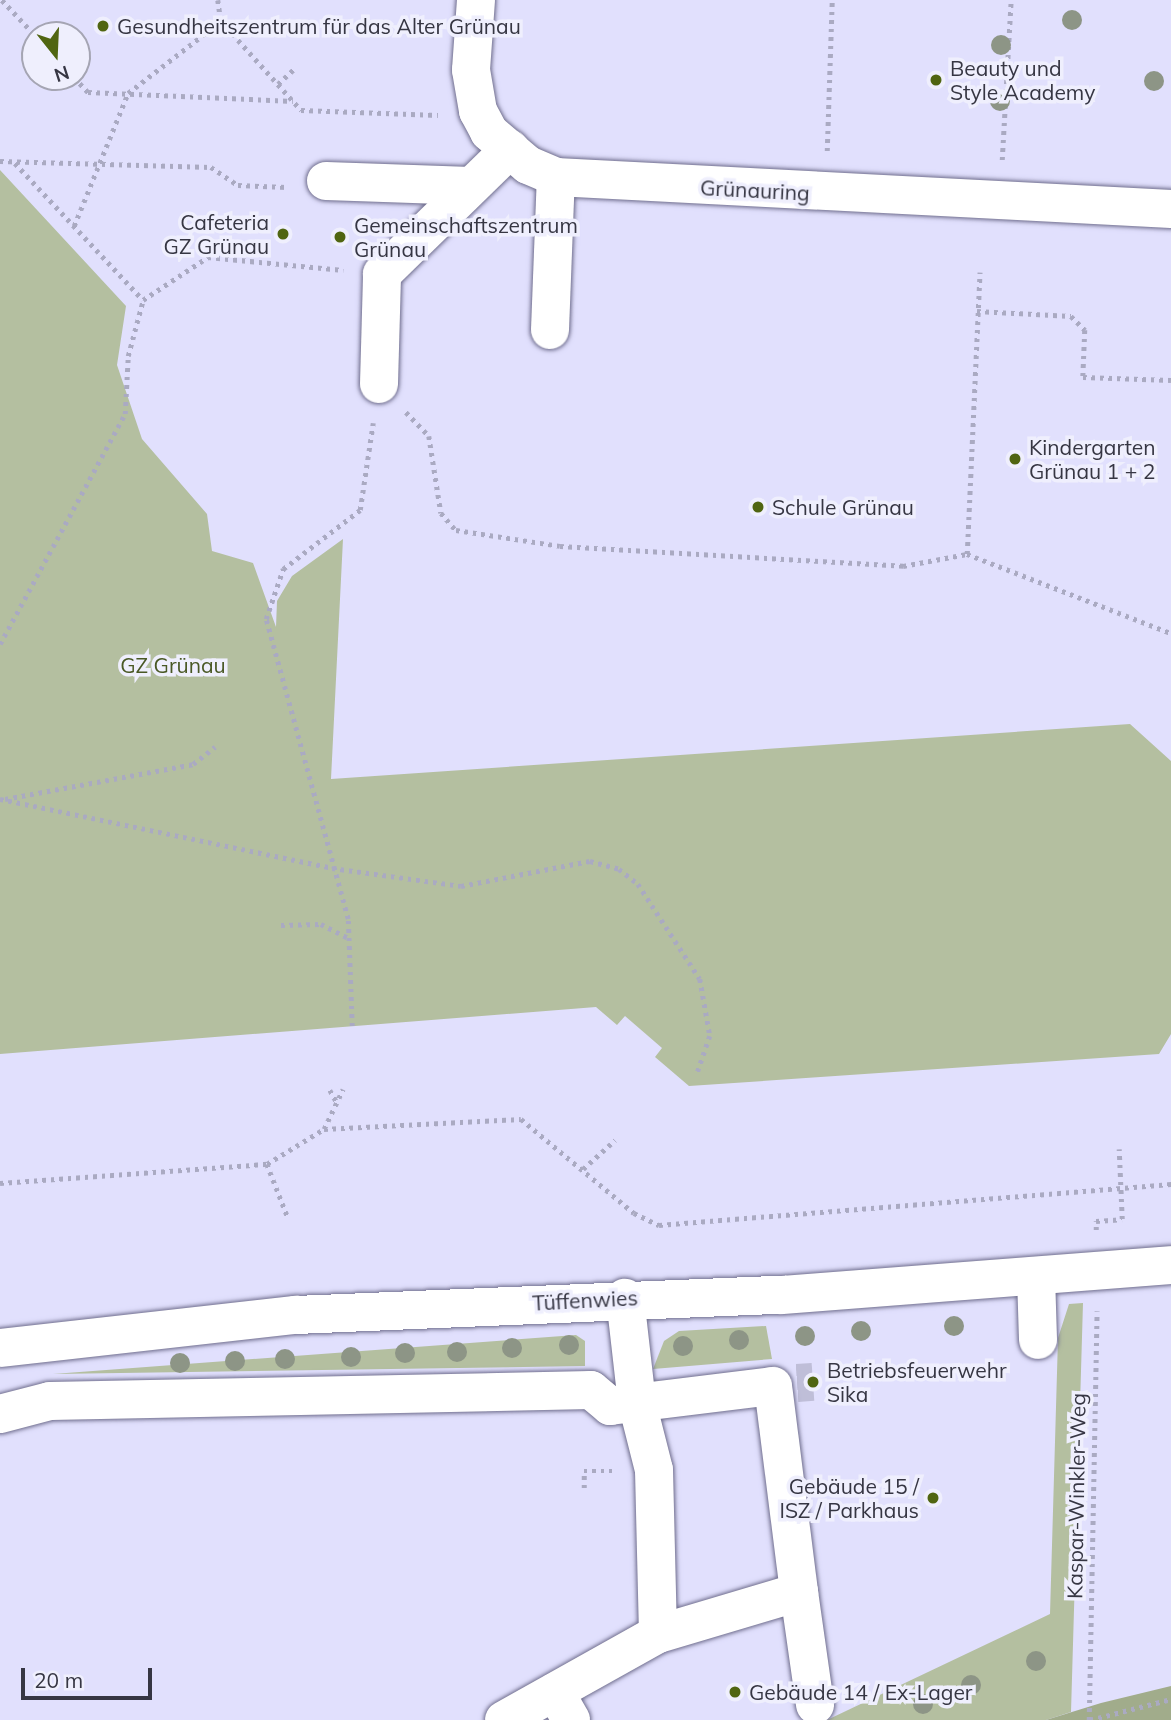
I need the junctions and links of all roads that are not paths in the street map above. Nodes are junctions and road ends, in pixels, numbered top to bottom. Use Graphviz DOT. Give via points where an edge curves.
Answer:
graph roads {
  1 [pos="476,0"];
  2 [pos="509,149"];
  3 [pos="573,179"];
  4 [pos="326,181"];
  5 [pos="471,186"];
  6 [pos="1171,209"];
  7 [pos="550,330"];
  8 [pos="379,384"];
  9 [pos="1171,1265"];
  10 [pos="1036,1276"];
  11 [pos="625,1298"];
  12 [pos="1038,1340"];
  13 [pos="0,1348"];
  14 [pos="637,1403"];
  15 [pos="0,1414"];
  16 [pos="799,1592"];
  17 [pos="658,1634"];
  18 [pos="815,1705"];
  19 [pos="563,1706"];
  20 [pos="504,1720"];
  1 -- 2 [label="street, Grünauring" via="471,70 478,111"];
  2 -- 3 [label="street, Grünauring"];
  2 -- 5 [label="street"];
  3 -- 6 [label="street, Grünauring"];
  3 -- 7 [label="street"];
  4 -- 5 [label="street"];
  5 -- 8 [label="street" via="382,274"];
  9 -- 10 [label="street, Tüffenwies"];
  10 -- 11 [label="street, Tüffenwies"];
  10 -- 12 [label="street"];
  11 -- 13 [label="street, Tüffenwies" via="296,1315"];
  11 -- 14 [label="street"];
  14 -- 15 [label="street" via="610,1406 591,1390 50,1401"];
  14 -- 16 [label="street" via="785,1385"];
  14 -- 17 [label="street" via="654,1470"];
  16 -- 17 [label="street"];
  16 -- 18 [label="street"];
  17 -- 19 [label="street"];
  19 -- 20 [label="street"];
}
